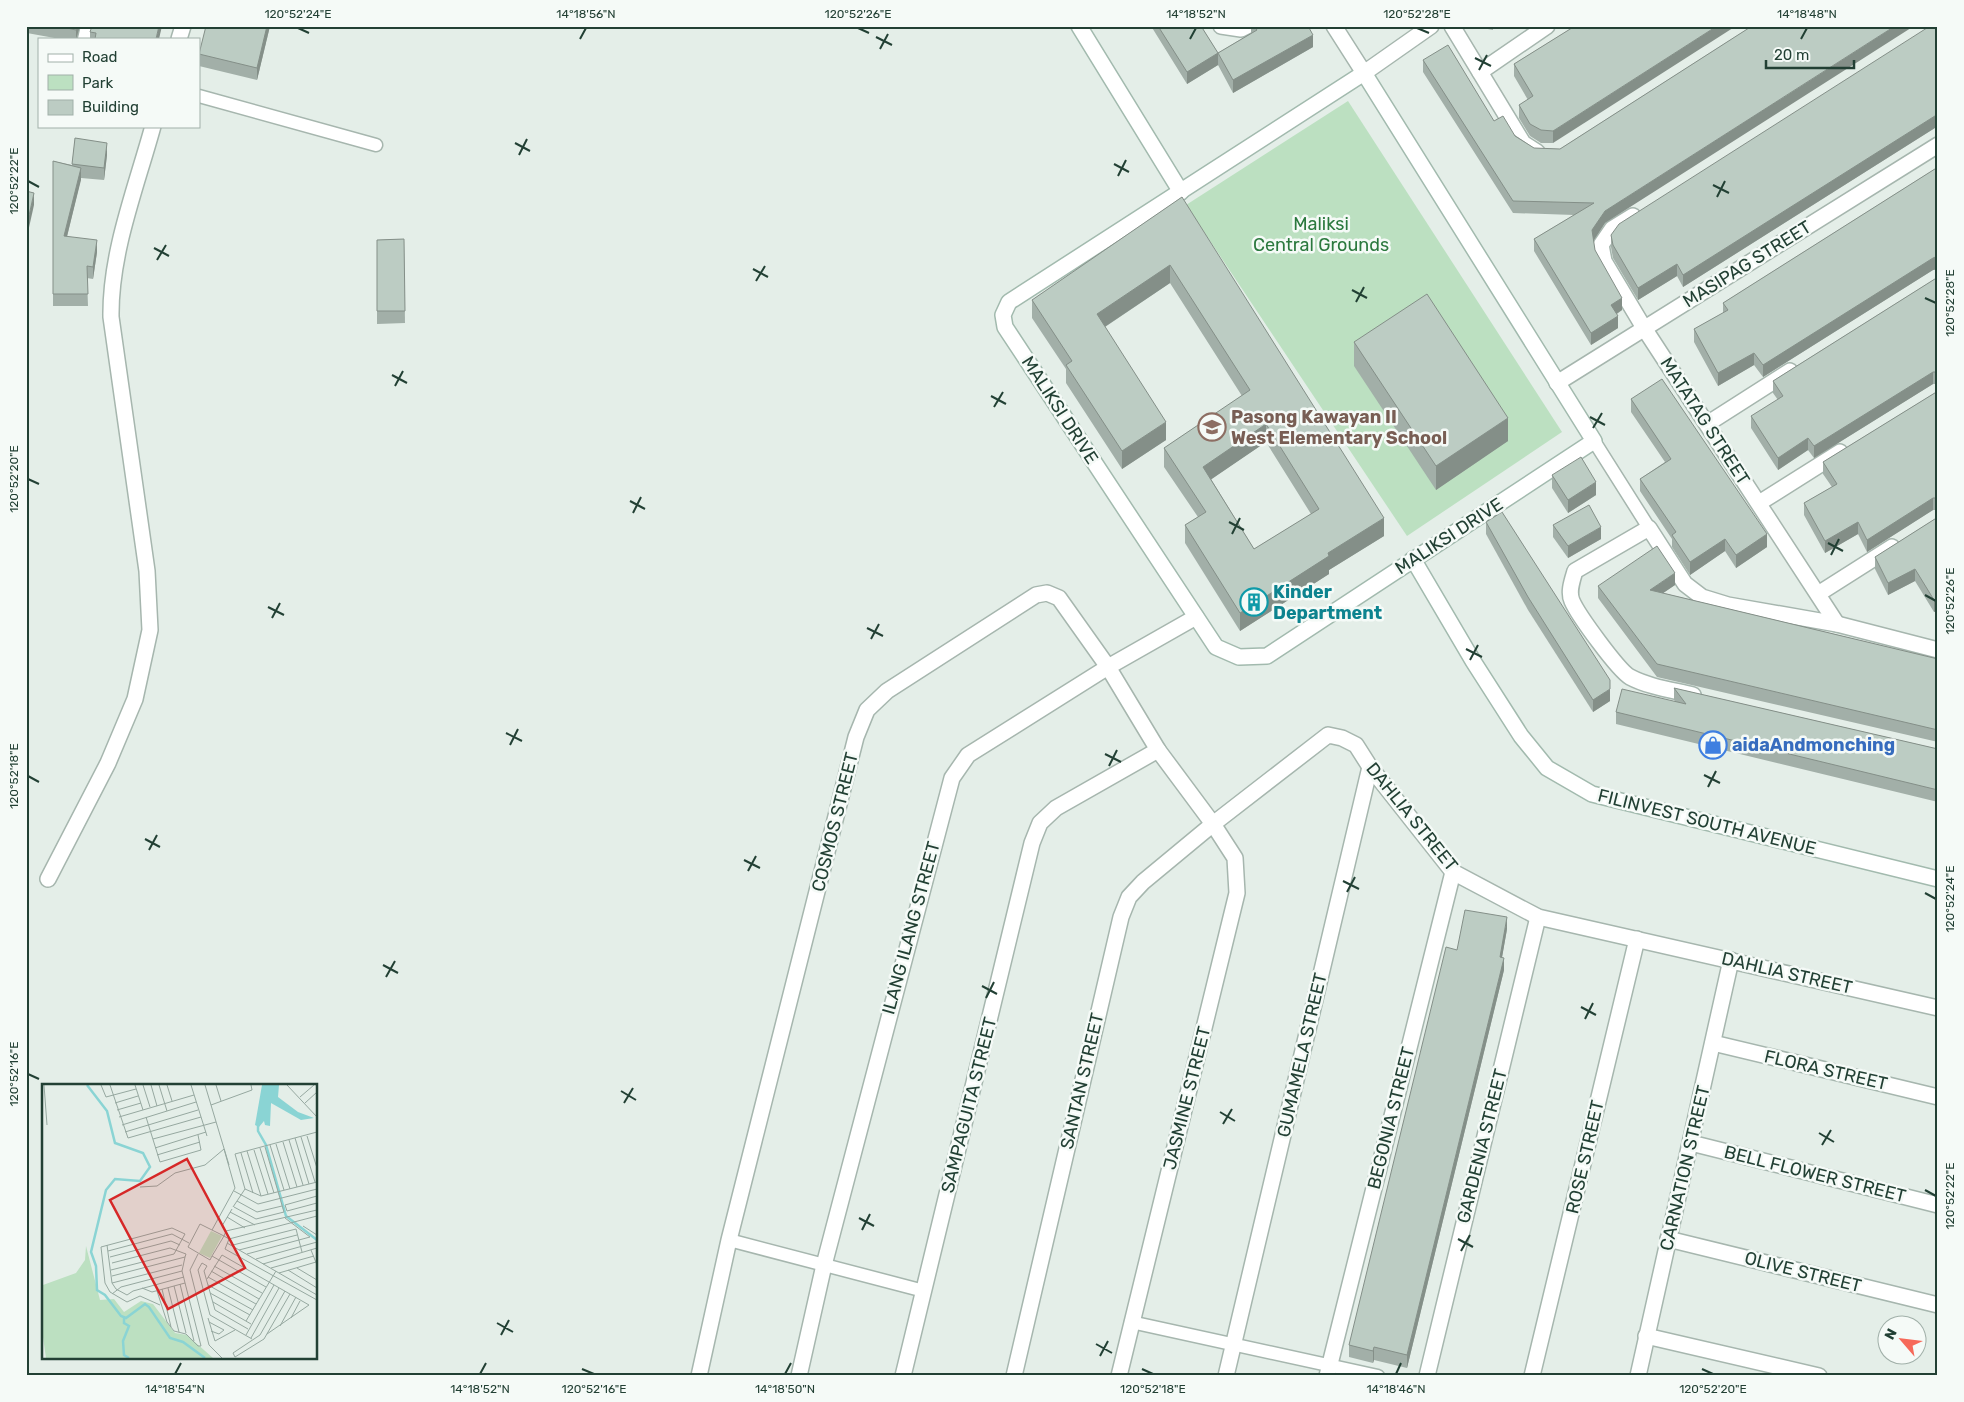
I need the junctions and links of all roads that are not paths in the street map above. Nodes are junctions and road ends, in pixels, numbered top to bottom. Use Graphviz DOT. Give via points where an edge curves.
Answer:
graph roads {
  1 [pos="183,26"];
  2 [pos="1079,26"];
  3 [pos="1221,26"];
  4 [pos="1247,26"];
  5 [pos="1334,26"];
  6 [pos="1431,26"];
  7 [pos="1452,26"];
  8 [pos="1546,27"];
  9 [pos="179,38"];
  10 [pos="1480,72"];
  11 [pos="1364,73"];
  12 [pos="200,96"];
  13 [pos="151,128"];
  14 [pos="376,145"];
  15 [pos="1938,145"];
  16 [pos="1555,153"];
  17 [pos="1180,192"];
  18 [pos="1645,208"];
  19 [pos="1644,328"];
  20 [pos="1806,361"];
  21 [pos="1557,382"];
  22 [pos="1707,424"];
  23 [pos="1594,441"];
  24 [pos="1856,442"];
  25 [pos="1759,503"];
  26 [pos="1649,528"];
  27 [pos="1906,538"];
  28 [pos="1413,559"];
  29 [pos="1818,594"];
  30 [pos="1196,617"];
  31 [pos="1837,624"];
  32 [pos="1935,647"];
  33 [pos="1108,668"];
  34 [pos="1709,698"];
  35 [pos="1158,750"];
  36 [pos="1370,767"];
  37 [pos="1213,824"];
  38 [pos="1453,872"];
  39 [pos="48,879"];
  40 [pos="1938,879"];
  41 [pos="1538,917"];
  42 [pos="1637,939"];
  43 [pos="1731,960"];
  44 [pos="1938,1008"];
  45 [pos="1713,1043"];
  46 [pos="1938,1097"];
  47 [pos="1691,1143"];
  48 [pos="1938,1205"];
  49 [pos="1668,1238"];
  50 [pos="729,1240"];
  51 [pos="824,1265"];
  52 [pos="924,1291"];
  53 [pos="1938,1305"];
  54 [pos="1131,1322"];
  55 [pos="1646,1336"];
  56 [pos="1233,1344"];
  57 [pos="1328,1370"];
  58 [pos="699,1376"];
  59 [pos="798,1376"];
  60 [pos="903,1376"];
  61 [pos="1014,1376"];
  62 [pos="1119,1376"];
  63 [pos="1226,1376"];
  64 [pos="1378,1376"];
  65 [pos="1427,1376"];
  66 [pos="1532,1376"];
  67 [pos="1638,1376"];
  68 [pos="1819,1376"];
  1 -- 9 [label="street"];
  2 -- 17 [label="street"];
  3 -- 4 [label="street" via="1241,29"];
  5 -- 11 [label="street"];
  6 -- 11 [label="street, MALIKSI DRIVE"];
  7 -- 10 [label="street"];
  8 -- 10 [label="street"];
  10 -- 16 [label="street" via="1523,142 1538,152"];
  11 -- 17 [label="street, MALIKSI DRIVE"];
  11 -- 21 [label="street"];
  12 -- 14 [label="lane"];
  13 -- 39 [label="street" via="116,258 111,290 147,571 150,630 135,699 108,763"];
  15 -- 19 [label="street, MASIPAG STREET"];
  17 -- 30 [label="street, MALIKSI DRIVE" via="1009,302 1003,315 1005,327"];
  18 -- 19 [label="street, MATATAG STREET" via="1612,230 1601,245 1604,261"];
  19 -- 21 [label="street, MASIPAG STREET"];
  19 -- 22 [label="street, MATATAG STREET"];
  20 -- 22 [label="street"];
  21 -- 23 [label="street"];
  22 -- 25 [label="street, MATATAG STREET"];
  23 -- 26 [label="lane"];
  23 -- 28 [label="street, MALIKSI DRIVE"];
  24 -- 25 [label="street"];
  25 -- 29 [label="street, MATATAG STREET"];
  26 -- 31 [label="street" via="1685,584 1702,597 1728,606"];
  26 -- 34 [label="street" via="1575,571 1570,585 1572,600 1616,664 1628,676 1642,683"];
  27 -- 29 [label="street"];
  28 -- 30 [label="street, MALIKSI DRIVE" via="1267,656 1239,657 1216,647"];
  28 -- 40 [label="street, FILINVEST SOUTH AVENUE" via="1521,736 1547,768 1592,794"];
  29 -- 31 [label="street, MATATAG STREET"];
  30 -- 33 [label="street, ILANG ILANG STREET"];
  31 -- 32 [label="street"];
  33 -- 35 [label="street"];
  33 -- 50 [label="street, COSMOS STREET" via="1059,598 1048,593 1036,595 887,691 867,710 854,747"];
  33 -- 51 [label="street, ILANG ILANG STREET" via="968,755 952,778"];
  35 -- 37 [label="street"];
  35 -- 52 [label="street, SAMPAGUITA STREET" via="1056,808 1040,823 1030,852"];
  36 -- 37 [label="street, DAHLIA STREET" via="1356,745 1328,735"];
  36 -- 38 [label="street, DAHLIA STREET"];
  36 -- 56 [label="street, GUMAMELA STREET"];
  37 -- 54 [label="street, JASMINE STREET" via="1235,858 1237,892"];
  37 -- 61 [label="street, SANTAN STREET" via="1143,882 1120,917"];
  38 -- 41 [label="street, DAHLIA STREET"];
  38 -- 57 [label="street, BEGONIA STREET"];
  41 -- 42 [label="street, DAHLIA STREET"];
  41 -- 65 [label="street, GARDENIA STREET"];
  42 -- 43 [label="street, DAHLIA STREET"];
  42 -- 66 [label="street, ROSE STREET"];
  43 -- 44 [label="street, DAHLIA STREET"];
  43 -- 45 [label="street, CARNATION STREET"];
  45 -- 46 [label="street, FLORA STREET"];
  45 -- 47 [label="street, CARNATION STREET"];
  47 -- 48 [label="street, BELL FLOWER STREET"];
  47 -- 49 [label="street, CARNATION STREET"];
  49 -- 53 [label="street, OLIVE STREET"];
  49 -- 55 [label="street, CARNATION STREET"];
  50 -- 51 [label="lane"];
  50 -- 58 [label="street, COSMOS STREET"];
  51 -- 52 [label="lane"];
  51 -- 59 [label="street, ILANG ILANG STREET"];
  52 -- 60 [label="street, SAMPAGUITA STREET"];
  54 -- 56 [label="lane"];
  54 -- 62 [label="street, JASMINE STREET"];
  55 -- 67 [label="street, CARNATION STREET"];
  55 -- 68 [label="street"];
  56 -- 57 [label="lane"];
  56 -- 63 [label="street, GUMAMELA STREET"];
  57 -- 64 [label="lane"];
}
